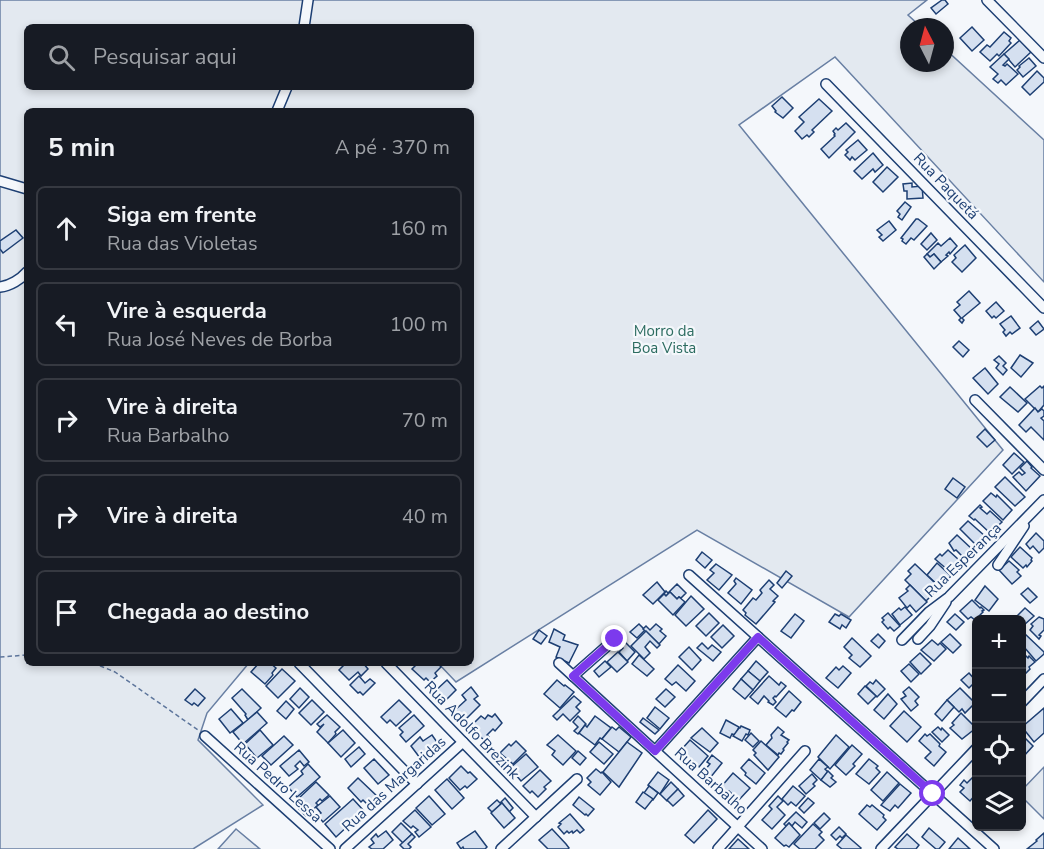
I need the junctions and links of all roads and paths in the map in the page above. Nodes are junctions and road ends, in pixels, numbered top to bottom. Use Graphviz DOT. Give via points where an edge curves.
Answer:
graph roads {
  1 [pos="308,0"];
  2 [pos="987,0"];
  3 [pos="304,24"];
  4 [pos="1044,58"];
  5 [pos="826,84"];
  6 [pos="286,90"];
  7 [pos="278,108"];
  8 [pos="0,181"];
  9 [pos="24,188"];
  10 [pos="24,275"];
  11 [pos="0,287"];
  12 [pos="1044,308"];
  13 [pos="975,400"];
  14 [pos="1044,470"];
  15 [pos="1044,500"];
  16 [pos="1035,509"];
  17 [pos="998,565"];
  18 [pos="689,576"];
  19 [pos="949,597"];
  20 [pos="758,637"];
  21 [pos="615,639"];
  22 [pos="918,639"];
  23 [pos="902,640"];
  24 [pos="24,655"];
  25 [pos="0,657"];
  26 [pos="559,663"];
  27 [pos="100,666"];
  28 [pos="302,666"];
  29 [pos="389,666"];
  30 [pos="573,676"];
  31 [pos="1044,679"];
  32 [pos="1026,698"];
  33 [pos="205,736"];
  34 [pos="463,742"];
  35 [pos="655,751"];
  36 [pos="805,751"];
  37 [pos="972,753"];
  38 [pos="577,779"];
  39 [pos="417,784"];
  40 [pos="933,794"];
  41 [pos="536,817"];
  42 [pos="738,826"];
  43 [pos="330,849"];
  44 [pos="345,849"];
  45 [pos="501,849"];
  46 [pos="718,849"];
  47 [pos="762,849"];
  48 [pos="881,849"];
  49 [pos="994,849"];
  1 -- 3 [label="street"];
  2 -- 4 [label="street"];
  5 -- 12 [label="street, Rua Paquetá"];
  6 -- 7 [label="street"];
  8 -- 9 [label="street"];
  10 -- 11 [label="street"];
  13 -- 14 [label="street"];
  15 -- 16 [label="street, Rua Esperança"];
  16 -- 17 [label="street"];
  16 -- 19 [label="street, Rua Esperança"];
  18 -- 20 [label="street"];
  19 -- 22 [label="street"];
  19 -- 23 [label="street, Rua Esperança"];
  20 -- 35 [label="street"];
  20 -- 40 [label="street"];
  21 -- 30 [label="street"];
  24 -- 25 [label="path"];
  26 -- 30 [label="street, Rua Barbalho"];
  27 -- 33 [label="path" via="115,672"];
  28 -- 39 [label="street"];
  29 -- 34 [label="street, Rua Adolfo Brezink"];
  30 -- 35 [label="street, Rua Barbalho"];
  31 -- 32 [label="street"];
  33 -- 43 [label="street, Rua Pedro Lessa"];
  34 -- 39 [label="street, Rua das Margaridas"];
  34 -- 41 [label="street, Rua Adolfo Brezink"];
  35 -- 42 [label="street, Rua Barbalho"];
  36 -- 42 [label="street"];
  37 -- 40 [label="street"];
  38 -- 41 [label="street"];
  39 -- 44 [label="street, Rua das Margaridas"];
  40 -- 48 [label="street"];
  40 -- 49 [label="street"];
  41 -- 45 [label="street"];
  42 -- 46 [label="street"];
  42 -- 47 [label="street, Rua Barbalho"];
}
